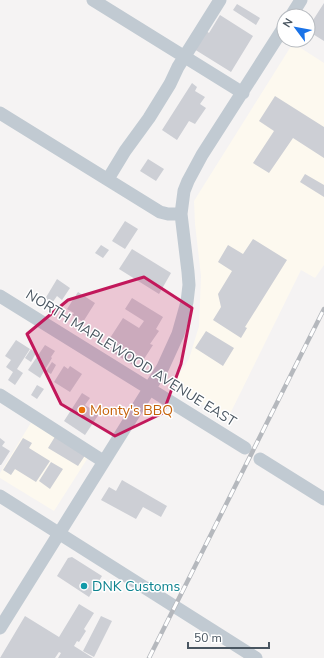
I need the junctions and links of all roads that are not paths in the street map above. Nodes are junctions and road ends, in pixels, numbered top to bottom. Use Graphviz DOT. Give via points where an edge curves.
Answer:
graph roads {
  1 [pos="93,0"];
  2 [pos="220,0"];
  3 [pos="276,40"];
  4 [pos="184,57"];
  5 [pos="242,93"];
  6 [pos="0,113"];
  7 [pos="108,179"];
  8 [pos="181,214"];
  9 [pos="0,296"];
  10 [pos="150,388"];
  11 [pos="0,395"];
  12 [pos="245,448"];
  13 [pos="260,458"];
  14 [pos="103,461"];
  15 [pos="0,496"];
  16 [pos="324,499"];
  17 [pos="59,533"];
  18 [pos="0,628"];
  19 [pos="256,658"];
  1 -- 4 [label="street"];
  2 -- 4 [label="street"];
  3 -- 5 [label="street"];
  4 -- 5 [label="street"];
  4 -- 7 [label="street" via="149,118"];
  5 -- 8 [label="street" via="188,181"];
  6 -- 7 [label="street"];
  7 -- 8 [label="street" via="160,212"];
  8 -- 10 [label="street" via="189,286 187,302 172,349"];
  9 -- 10 [label="street, NORTH MAPLEWOOD AVENUE EAST"];
  10 -- 12 [label="street, NORTH MAPLEWOOD AVENUE EAST"];
  10 -- 14 [label="street"];
  11 -- 14 [label="street"];
  13 -- 16 [label="street"];
  14 -- 17 [label="street"];
  15 -- 17 [label="street"];
  17 -- 18 [label="street"];
  17 -- 19 [label="street"];
}
